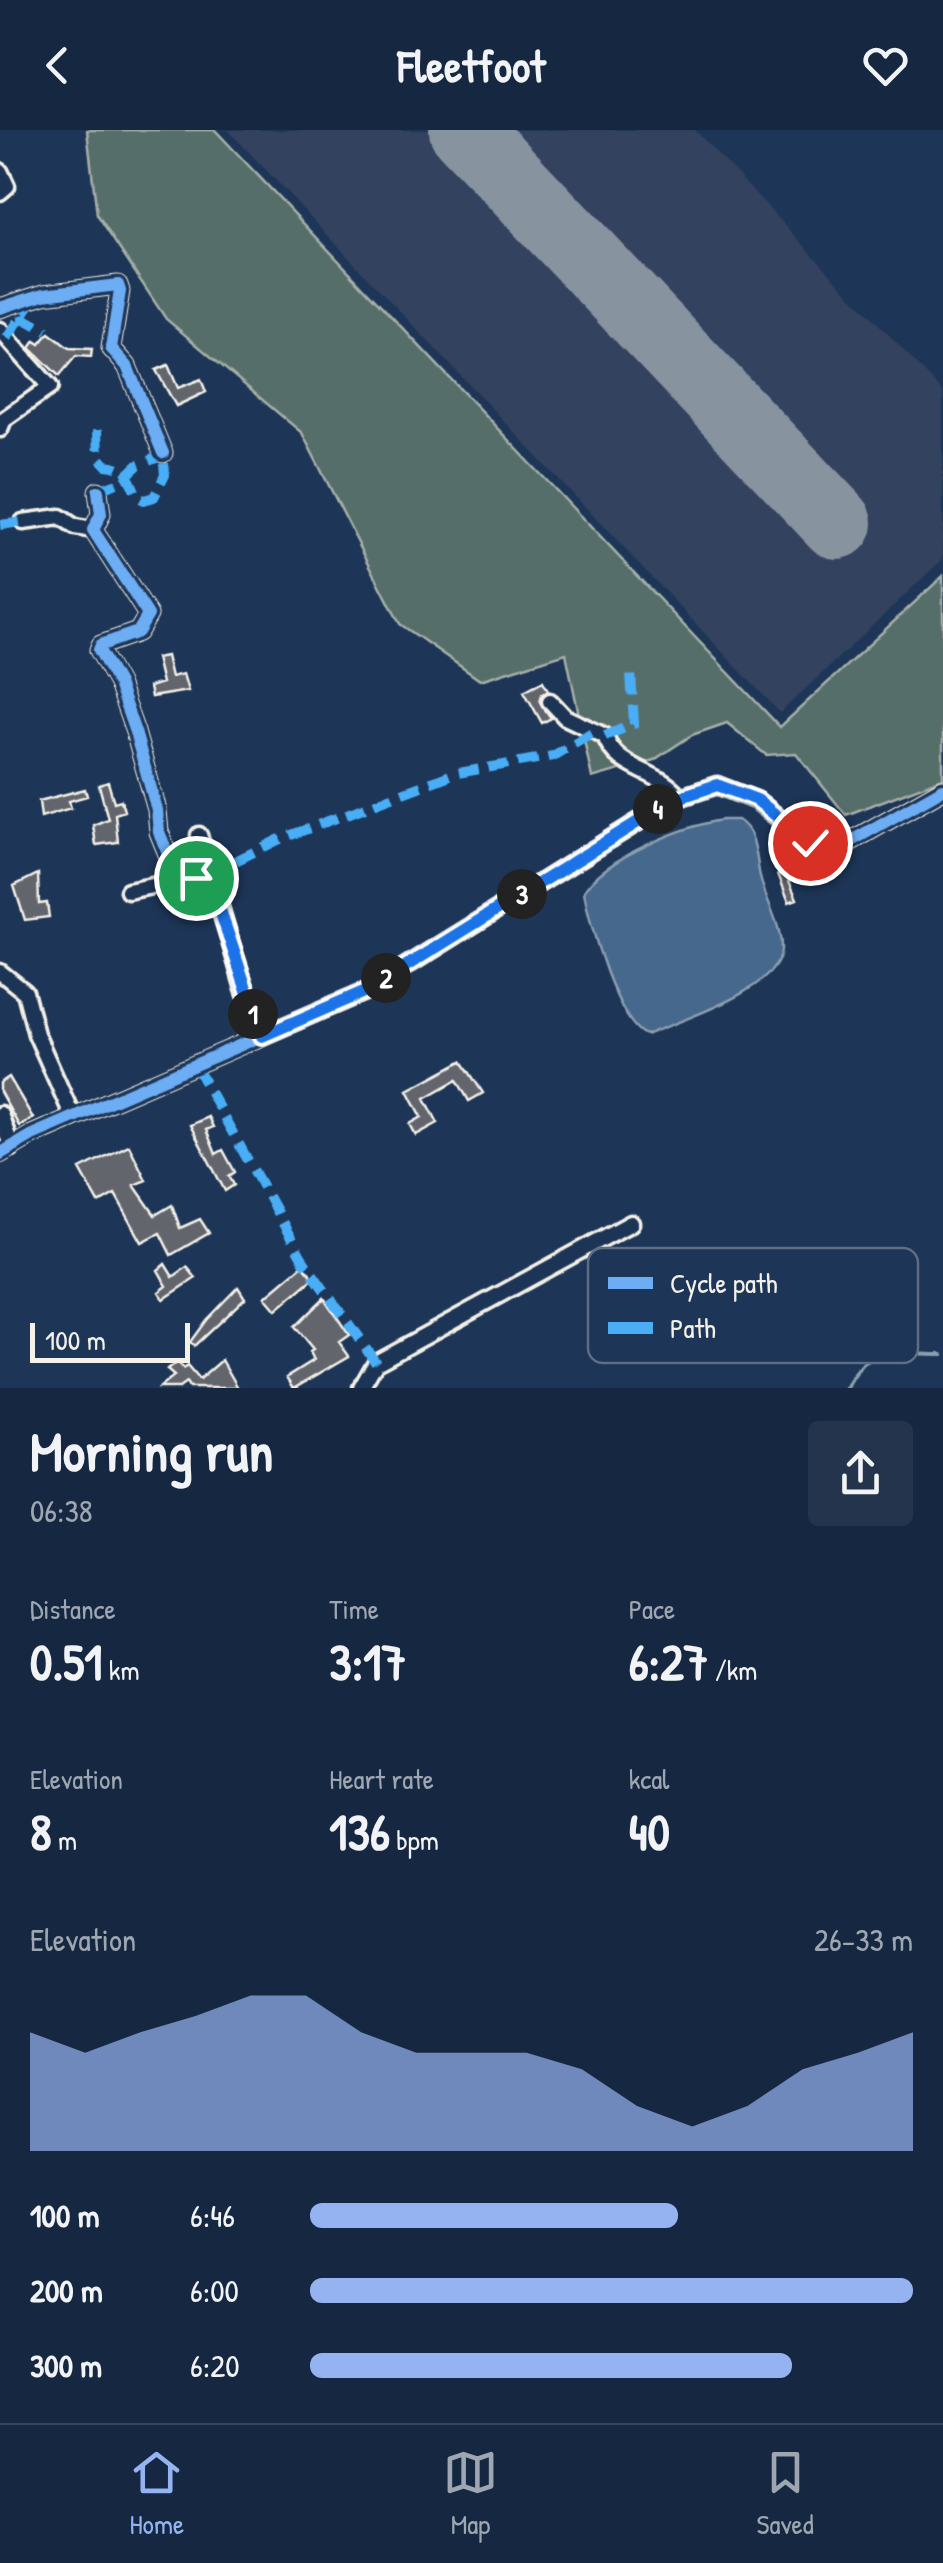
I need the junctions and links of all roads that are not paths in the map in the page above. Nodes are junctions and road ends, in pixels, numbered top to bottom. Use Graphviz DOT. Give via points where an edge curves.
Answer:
graph roads {
  1 [pos="0,170"];
  2 [pos="0,192"];
  3 [pos="0,308"];
  4 [pos="0,330"];
  5 [pos="0,430"];
  6 [pos="163,453"];
  7 [pos="98,491"];
  8 [pos="22,522"];
  9 [pos="93,530"];
  10 [pos="550,701"];
  11 [pos="943,789"];
  12 [pos="680,797"];
  13 [pos="199,835"];
  14 [pos="208,874"];
  15 [pos="179,882"];
  16 [pos="128,891"];
  17 [pos="0,972"];
  18 [pos="262,1036"];
  19 [pos="0,1114"];
  20 [pos="73,1117"];
  21 [pos="6,1151"];
  22 [pos="630,1223"];
  23 [pos="361,1388"];
  1 -- 2 [label="street" via="7,186"];
  3 -- 6 [label="street" via="44,294 118,285 112,348 127,366"];
  4 -- 5 [label="street" via="50,386 4,419"];
  7 -- 9 [label="street" via="101,514"];
  8 -- 9 [label="street" via="60,517"];
  9 -- 15 [label="street" via="148,616 138,632 100,650 135,732 159,832"];
  10 -- 12 [label="street" via="565,718 604,736 624,762 670,784"];
  11 -- 12 [label="street" via="839,848 810,843 757,800 717,785"];
  12 -- 18 [label="street" via="366,991"];
  13 -- 14 [label="street"];
  14 -- 15 [label="street"];
  14 -- 18 [label="street"];
  15 -- 16 [label="street"];
  17 -- 20 [label="street" via="25,992"];
  18 -- 20 [label="street"];
  19 -- 21 [label="street"];
  20 -- 21 [label="street"];
  22 -- 23 [label="street" via="376,1362"];
}
